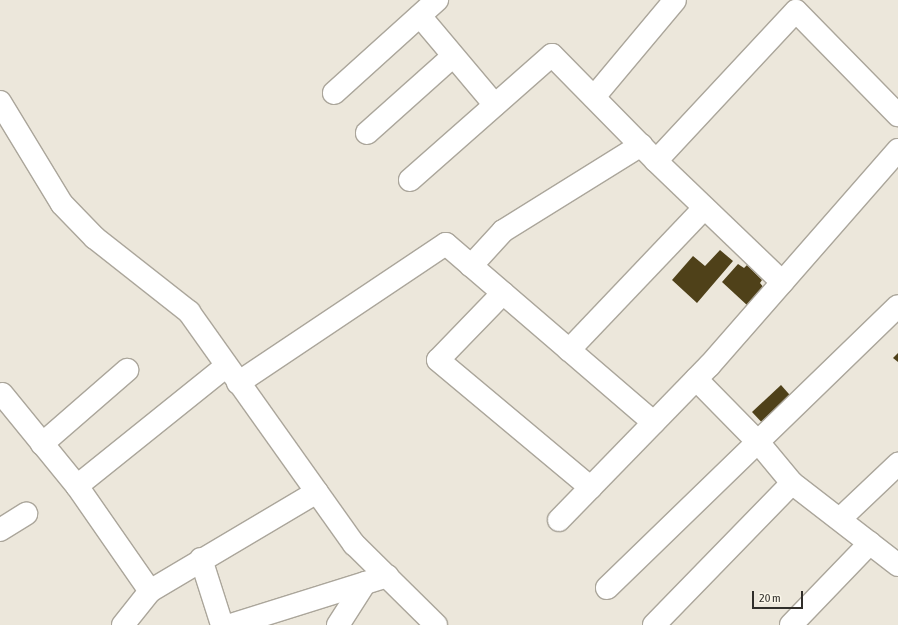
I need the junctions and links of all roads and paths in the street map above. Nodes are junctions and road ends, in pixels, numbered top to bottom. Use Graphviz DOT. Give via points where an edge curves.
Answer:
graph roads {
  1 [pos="437,0"];
  2 [pos="675,0"];
  3 [pos="420,16"];
  4 [pos="453,56"];
  5 [pos="334,93"];
  6 [pos="594,97"];
  7 [pos="0,102"];
  8 [pos="495,105"];
  9 [pos="898,115"];
  10 [pos="367,133"];
  11 [pos="641,145"];
  12 [pos="898,150"];
  13 [pos="656,161"];
  14 [pos="410,180"];
  15 [pos="704,208"];
  16 [pos="471,266"];
  17 [pos="782,282"];
  18 [pos="503,293"];
  19 [pos="898,306"];
  20 [pos="569,350"];
  21 [pos="127,370"];
  22 [pos="232,374"];
  23 [pos="696,379"];
  24 [pos="2,394"];
  25 [pos="654,423"];
  26 [pos="758,442"];
  27 [pos="42,444"];
  28 [pos="898,464"];
  29 [pos="792,483"];
  30 [pos="77,486"];
  31 [pos="591,488"];
  32 [pos="317,492"];
  33 [pos="26,514"];
  34 [pos="841,518"];
  35 [pos="559,520"];
  36 [pos="0,530"];
  37 [pos="870,543"];
  38 [pos="201,559"];
  39 [pos="898,566"];
  40 [pos="387,576"];
  41 [pos="365,583"];
  42 [pos="606,588"];
  43 [pos="150,591"];
  44 [pos="123,625"];
  45 [pos="222,625"];
  46 [pos="231,625"];
  47 [pos="338,625"];
  48 [pos="436,625"];
  49 [pos="654,625"];
  50 [pos="791,625"];
  1 -- 3 [label="street"];
  2 -- 6 [label="street"];
  3 -- 4 [label="street"];
  3 -- 5 [label="street"];
  4 -- 8 [label="street"];
  4 -- 10 [label="street"];
  6 -- 8 [label="street" via="552,55"];
  6 -- 11 [label="street"];
  7 -- 22 [label="street" via="62,204 95,238 189,312"];
  8 -- 14 [label="street"];
  9 -- 13 [label="street" via="796,11"];
  11 -- 13 [label="street"];
  11 -- 16 [label="street" via="503,231"];
  12 -- 17 [label="street"];
  13 -- 15 [label="street"];
  15 -- 17 [label="street"];
  15 -- 20 [label="street"];
  16 -- 18 [label="street"];
  16 -- 22 [label="street" via="446,244"];
  17 -- 23 [label="street"];
  18 -- 20 [label="street"];
  18 -- 31 [label="street" via="438,360"];
  19 -- 26 [label="street"];
  20 -- 25 [label="street"];
  21 -- 27 [label="street"];
  22 -- 30 [label="street"];
  22 -- 32 [label="street"];
  23 -- 25 [label="street"];
  23 -- 26 [label="street"];
  24 -- 27 [label="street"];
  25 -- 31 [label="street"];
  26 -- 29 [label="street"];
  26 -- 42 [label="street"];
  27 -- 30 [label="street"];
  28 -- 34 [label="street"];
  29 -- 34 [label="street"];
  29 -- 49 [label="street"];
  30 -- 43 [label="street"];
  31 -- 35 [label="street"];
  32 -- 38 [label="street"];
  32 -- 40 [label="street" via="354,544"];
  33 -- 36 [label="street"];
  34 -- 37 [label="street"];
  37 -- 39 [label="street"];
  37 -- 50 [label="street"];
  38 -- 43 [label="street"];
  38 -- 45 [label="street"];
  40 -- 41 [label="street"];
  40 -- 48 [label="street"];
  41 -- 46 [label="street"];
  41 -- 47 [label="street"];
  43 -- 44 [label="street"];
}
